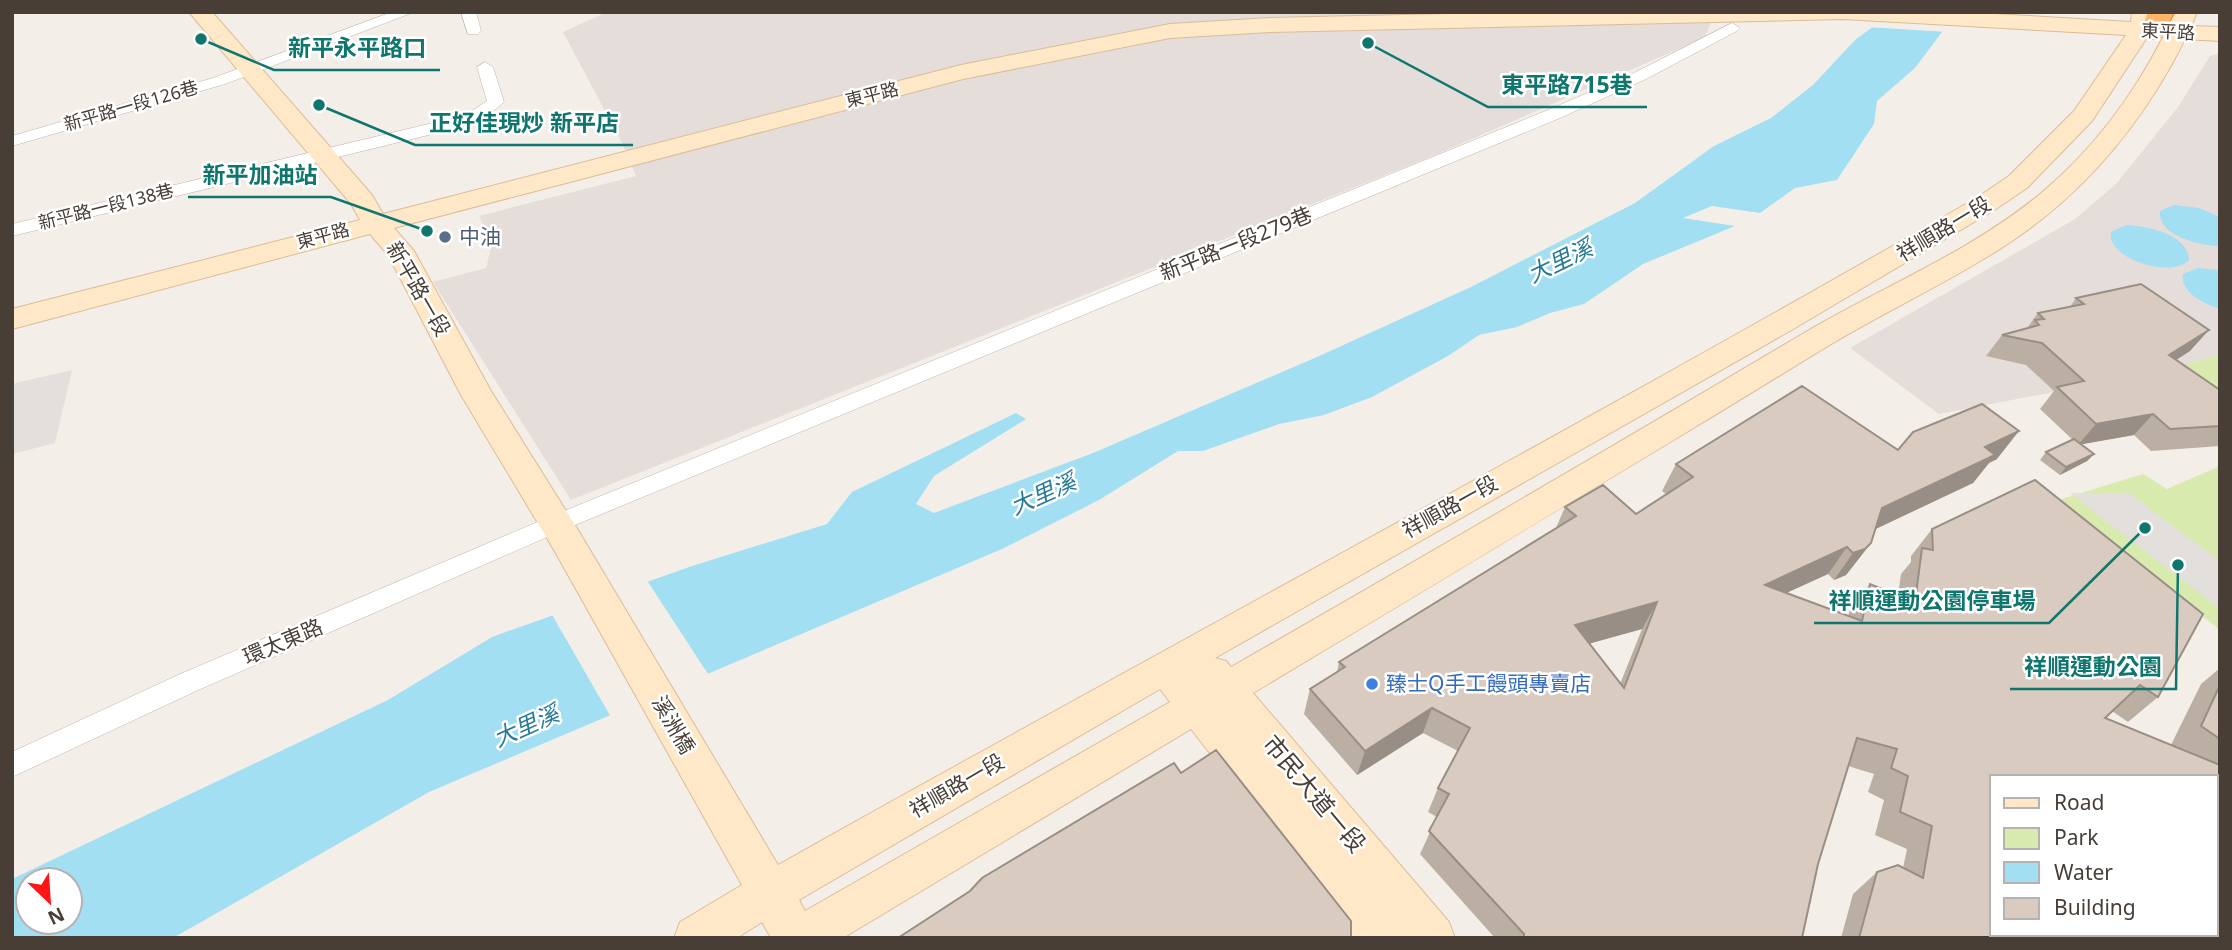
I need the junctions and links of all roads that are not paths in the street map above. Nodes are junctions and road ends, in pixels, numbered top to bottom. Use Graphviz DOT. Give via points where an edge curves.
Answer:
graph roads {
  1 [pos="200,12"];
  2 [pos="407,12"];
  3 [pos="468,12"];
  4 [pos="1753,14"];
  5 [pos="2160,22"];
  6 [pos="1732,28"];
  7 [pos="473,31"];
  8 [pos="2220,34"];
  9 [pos="485,67"];
  10 [pos="250,70"];
  11 [pos="12,141"];
  12 [pos="323,154"];
  13 [pos="375,222"];
  14 [pos="12,230"];
  15 [pos="12,319"];
  16 [pos="555,524"];
  17 [pos="576,557"];
  18 [pos="1181,659"];
  19 [pos="1211,697"];
  20 [pos="12,765"];
  21 [pos="771,892"];
  22 [pos="696,938"];
  23 [pos="799,938"];
  24 [pos="1382,938"];
  25 [pos="1433,938"];
  1 -- 10 [label="street, 新平路一段"];
  2 -- 10 [label="street"];
  3 -- 7 [label="street"];
  4 -- 5 [label="street, 東平路" via="1843,12 2116,29"];
  4 -- 13 [label="street, 東平路" via="1170,31 961,72"];
  5 -- 8 [label="street, 東平路"];
  5 -- 18 [label="street, 祥順路一段" via="2083,116 2018,182 1987,203"];
  5 -- 19 [label="street, 祥順路一段" via="2120,125 2072,178 2026,218"];
  6 -- 16 [label="street, 新平路一段279巷" via="1640,76 1439,162"];
  9 -- 12 [label="street, 新平路一段138巷" via="496,102 472,119"];
  10 -- 11 [label="street, 新平路一段126巷"];
  10 -- 12 [label="street, 新平路一段"];
  12 -- 13 [label="street, 新平路一段"];
  12 -- 14 [label="street, 新平路一段138巷"];
  13 -- 15 [label="street, 東平路"];
  13 -- 16 [label="street, 新平路一段" via="400,251 477,395"];
  16 -- 17 [label="street, 新平路一段"];
  16 -- 20 [label="street, 環太東路" via="187,683"];
  17 -- 21 [label="street, 溪洲橋"];
  18 -- 19 [label="street, 市民大道一段"];
  18 -- 21 [label="street, 祥順路一段"];
  19 -- 23 [label="street, 祥順路一段"];
  19 -- 24 [label="street, 市民大道一段"];
  19 -- 25 [label="street, 市民大道一段"];
  21 -- 22 [label="street, 祥順路一段"];
  21 -- 23 [label="street, 溪洲橋"];
}
